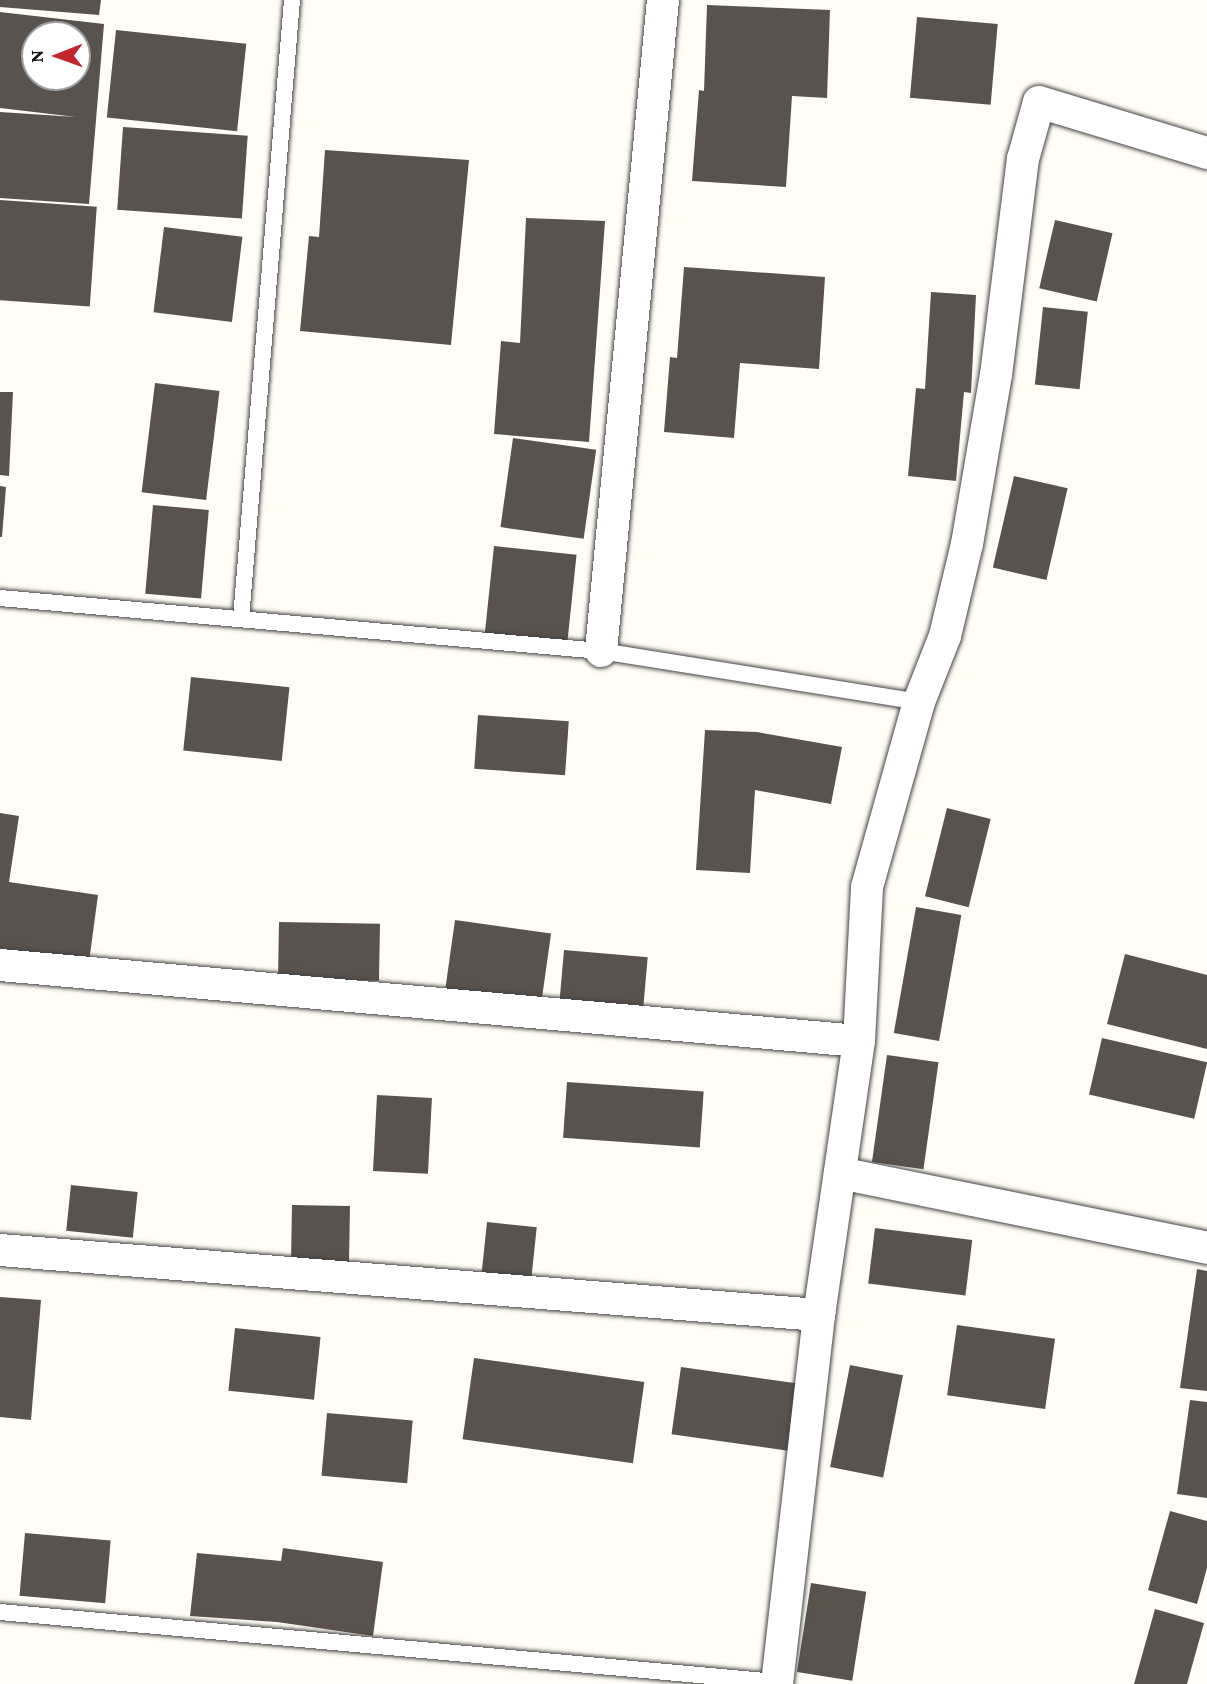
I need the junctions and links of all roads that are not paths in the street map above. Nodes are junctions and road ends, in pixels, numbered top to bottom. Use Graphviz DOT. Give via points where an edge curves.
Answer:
graph roads {
  1 [pos="292,0"];
  2 [pos="663,0"];
  3 [pos="1207,153"];
  4 [pos="0,598"];
  5 [pos="241,619"];
  6 [pos="601,651"];
  7 [pos="919,702"];
  8 [pos="0,965"];
  9 [pos="859,1041"];
  10 [pos="840,1173"];
  11 [pos="1207,1248"];
  12 [pos="0,1250"];
  13 [pos="819,1315"];
  14 [pos="0,1612"];
  15 [pos="777,1683"];
  1 -- 5 [label="lane"];
  2 -- 6 [label="street"];
  3 -- 7 [label="street" via="1039,102 1023,159 996,375 967,544 945,636"];
  4 -- 5 [label="lane"];
  5 -- 6 [label="lane"];
  6 -- 7 [label="lane"];
  7 -- 9 [label="street" via="867,887"];
  8 -- 9 [label="street"];
  9 -- 10 [label="street"];
  10 -- 11 [label="street"];
  10 -- 13 [label="street"];
  12 -- 13 [label="street"];
  13 -- 15 [label="street"];
  14 -- 15 [label="lane"];
}
